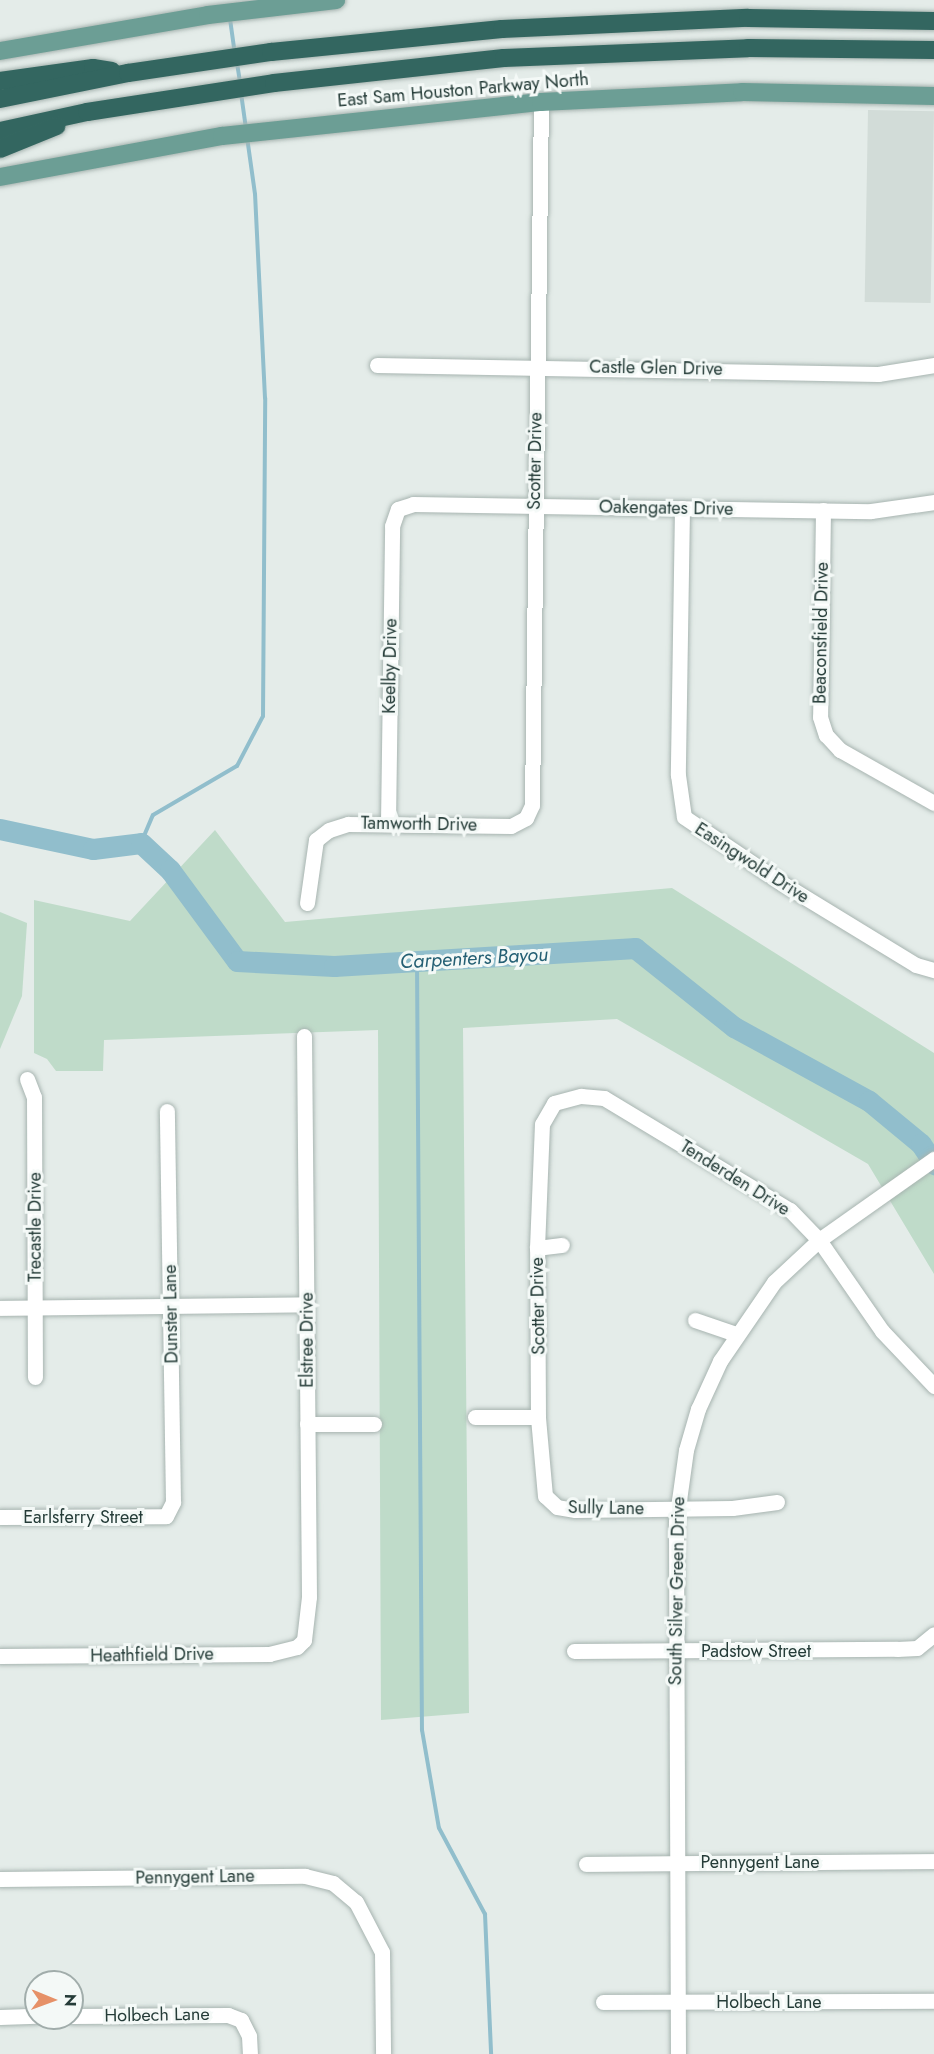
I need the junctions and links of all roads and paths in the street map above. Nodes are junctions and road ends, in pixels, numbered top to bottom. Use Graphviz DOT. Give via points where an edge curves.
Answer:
graph roads {
  1 [pos="336,0"];
  2 [pos="934,21"];
  3 [pos="934,50"];
  4 [pos="0,51"];
  5 [pos="128,73"];
  6 [pos="0,81"];
  7 [pos="934,96"];
  8 [pos="0,99"];
  9 [pos="541,102"];
  10 [pos="87,112"];
  11 [pos="0,130"];
  12 [pos="0,148"];
  13 [pos="0,177"];
  14 [pos="377,365"];
  15 [pos="934,365"];
  16 [pos="536,366"];
  17 [pos="934,502"];
  18 [pos="534,507"];
  19 [pos="682,508"];
  20 [pos="398,509"];
  21 [pos="824,510"];
  22 [pos="934,803"];
  23 [pos="526,818"];
  24 [pos="388,823"];
  25 [pos="307,903"];
  26 [pos="934,970"];
  27 [pos="304,1036"];
  28 [pos="27,1079"];
  29 [pos="167,1111"];
  30 [pos="545,1114"];
  31 [pos="934,1159"];
  32 [pos="819,1240"];
  33 [pos="562,1245"];
  34 [pos="537,1248"];
  35 [pos="307,1304"];
  36 [pos="0,1308"];
  37 [pos="35,1308"];
  38 [pos="171,1309"];
  39 [pos="695,1320"];
  40 [pos="736,1334"];
  41 [pos="34,1377"];
  42 [pos="934,1386"];
  43 [pos="538,1417"];
  44 [pos="475,1418"];
  45 [pos="307,1424"];
  46 [pos="374,1424"];
  47 [pos="546,1498"];
  48 [pos="777,1502"];
  49 [pos="677,1508"];
  50 [pos="166,1516"];
  51 [pos="0,1517"];
  52 [pos="934,1634"];
  53 [pos="302,1643"];
  54 [pos="574,1651"];
  55 [pos="675,1651"];
  56 [pos="0,1656"];
  57 [pos="934,1861"];
  58 [pos="676,1862"];
  59 [pos="586,1864"];
  60 [pos="0,1880"];
  61 [pos="934,2001"];
  62 [pos="603,2002"];
  63 [pos="677,2003"];
  64 [pos="24,2016"];
  65 [pos="84,2016"];
  66 [pos="0,2017"];
  67 [pos="250,2054"];
  68 [pos="383,2054"];
  69 [pos="678,2054"];
  1 -- 4 [label="main road" via="208,15"];
  2 -- 5 [label="highway" via="625,21 271,52"];
  3 -- 10 [label="highway, East Sam Houston Parkway North" via="748,48 504,58 274,83"];
  5 -- 6 [label="highway" via="93,68"];
  5 -- 8 [label="highway"];
  7 -- 9 [label="main road, East Sam Houston Parkway North" via="742,92"];
  9 -- 13 [label="main road, East Sam Houston Parkway North" via="222,136"];
  9 -- 16 [label="street, Scotter Drive"];
  10 -- 11 [label="highway, East Sam Houston Parkway North"];
  10 -- 12 [label="highway"];
  14 -- 16 [label="street, Castle Glen Drive"];
  15 -- 16 [label="street, Castle Glen Drive" via="878,374"];
  16 -- 18 [label="street, Scotter Drive"];
  17 -- 21 [label="street, Oakengates Drive" via="871,511"];
  18 -- 19 [label="street, Oakengates Drive"];
  18 -- 20 [label="street, Oakengates Drive" via="413,504"];
  18 -- 23 [label="street, Scotter Drive" via="532,805"];
  19 -- 21 [label="street, Oakengates Drive"];
  19 -- 26 [label="street, Easingwold Drive" via="678,775 684,817 780,882 916,964"];
  20 -- 24 [label="street, Keelby Drive" via="392,526"];
  21 -- 22 [label="street, Beaconsfield Drive" via="820,717 826,735 840,750"];
  23 -- 24 [label="street, Tamworth Drive" via="511,826"];
  24 -- 25 [label="street, Tamworth Drive" via="348,824 315,840"];
  27 -- 35 [label="street, Elstree Drive"];
  28 -- 37 [label="street, Trecastle Drive" via="34,1096"];
  29 -- 38 [label="street, Dunster Lane"];
  30 -- 32 [label="street, Tenderden Drive" via="561,1099 604,1098 790,1210"];
  30 -- 34 [label="street, Scotter Drive"];
  31 -- 32 [label="street, South Silver Green Drive"];
  32 -- 40 [label="street, South Silver Green Drive" via="766,1291"];
  32 -- 42 [label="street, Tenderden Drive" via="882,1331"];
  33 -- 34 [label="street"];
  34 -- 43 [label="street, Scotter Drive"];
  35 -- 38 [label="street"];
  35 -- 45 [label="street, Elstree Drive"];
  36 -- 37 [label="street"];
  37 -- 38 [label="street"];
  37 -- 41 [label="street, Trecastle Drive"];
  38 -- 50 [label="street, Dunster Lane" via="174,1492"];
  39 -- 40 [label="street"];
  40 -- 49 [label="street, South Silver Green Drive" via="698,1409"];
  43 -- 44 [label="street"];
  43 -- 47 [label="street, Scotter Drive" via="542,1489"];
  45 -- 46 [label="street"];
  45 -- 53 [label="street, Elstree Drive" via="309,1597 307,1634"];
  47 -- 49 [label="street, Sully Lane" via="566,1510"];
  48 -- 49 [label="street, Sully Lane" via="732,1508"];
  49 -- 55 [label="street, South Silver Green Drive"];
  50 -- 51 [label="street, Earlsferry Street"];
  52 -- 55 [label="street, Padstow Street" via="917,1648 897,1650"];
  53 -- 56 [label="street, Heathfield Drive" via="285,1652 269,1654"];
  54 -- 55 [label="street, Padstow Street"];
  55 -- 58 [label="street, South Silver Green Drive"];
  57 -- 58 [label="street, Pennygent Lane"];
  58 -- 59 [label="street, Pennygent Lane"];
  58 -- 63 [label="street, South Silver Green Drive"];
  60 -- 68 [label="street, Pennygent Lane" via="322,1878 350,1894 382,1952"];
  61 -- 63 [label="street, Holbech Lane"];
  62 -- 63 [label="street, Holbech Lane"];
  63 -- 69 [label="street, South Silver Green Drive"];
  64 -- 66 [label="street"];
  65 -- 67 [label="street, Holbech Lane" via="228,2014 241,2020 249,2036"];
}
